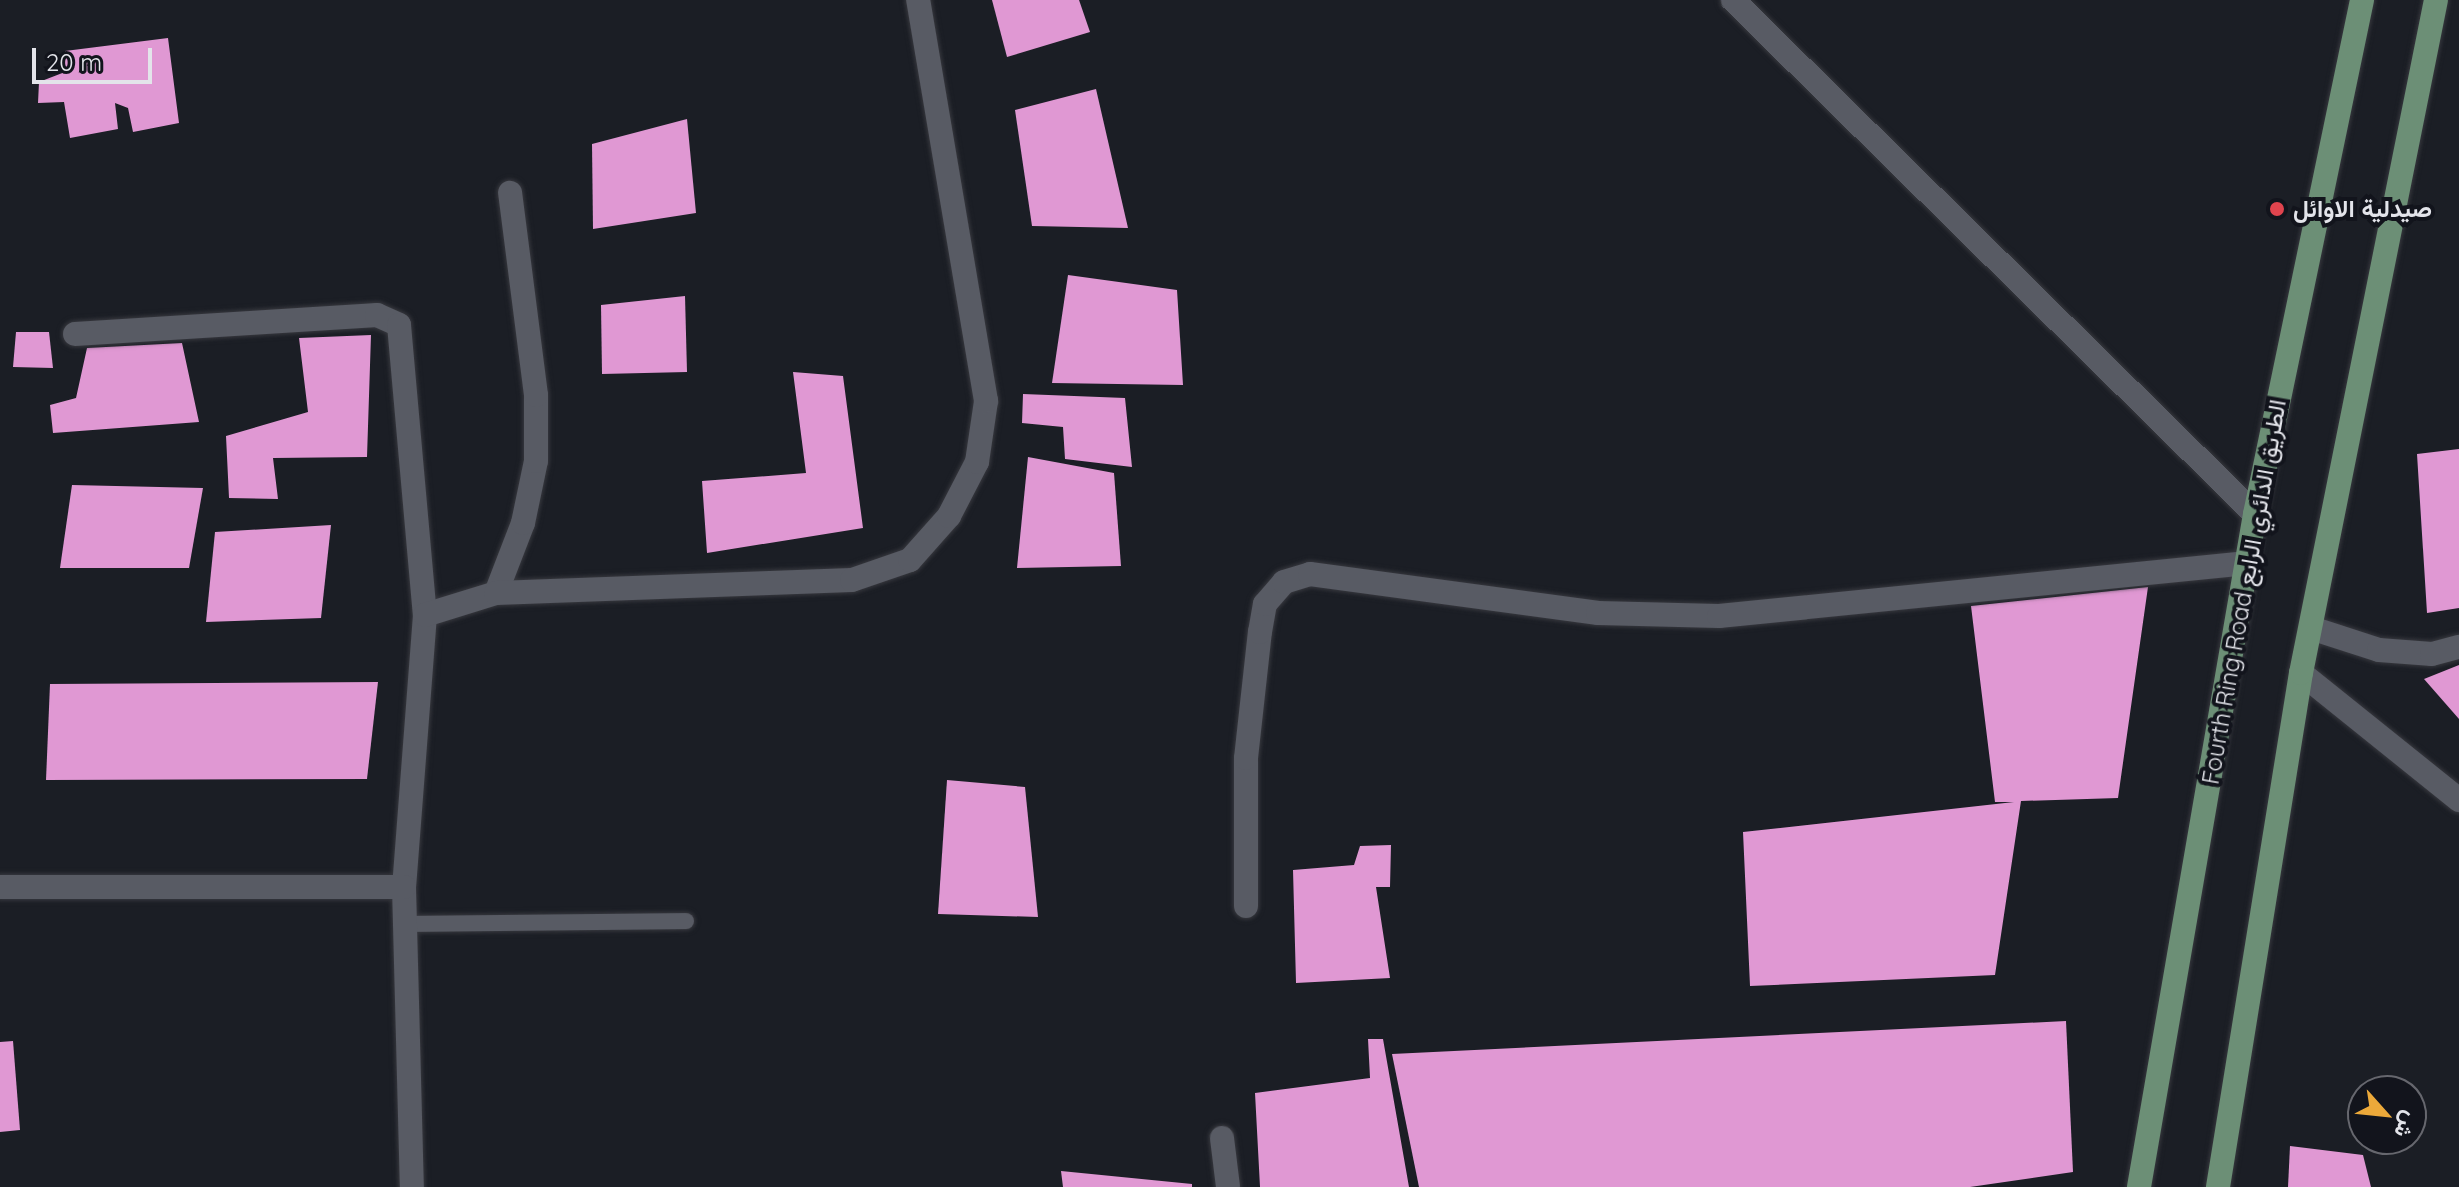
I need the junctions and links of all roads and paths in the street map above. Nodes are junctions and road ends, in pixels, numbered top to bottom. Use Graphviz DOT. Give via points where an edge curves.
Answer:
graph roads {
  1 [pos="918,0"];
  2 [pos="1733,0"];
  3 [pos="2362,0"];
  4 [pos="2436,0"];
  5 [pos="510,193"];
  6 [pos="75,334"];
  7 [pos="2255,514"];
  8 [pos="2247,563"];
  9 [pos="496,593"];
  10 [pos="425,615"];
  11 [pos="2311,628"];
  12 [pos="2459,647"];
  13 [pos="2301,673"];
  14 [pos="2459,800"];
  15 [pos="0,887"];
  16 [pos="404,887"];
  17 [pos="1246,906"];
  18 [pos="686,921"];
  19 [pos="411,924"];
  20 [pos="1222,1138"];
  21 [pos="412,1187"];
  22 [pos="1228,1187"];
  23 [pos="2139,1187"];
  24 [pos="2218,1187"];
  1 -- 9 [label="street" via="986,401 977,462 949,516 910,560 852,580"];
  2 -- 7 [label="street"];
  3 -- 7 [label="main road, Fourth Ring Road الطريق الدائري الرابع"];
  4 -- 11 [label="main road"];
  5 -- 9 [label="street" via="536,395 536,461 523,523"];
  6 -- 10 [label="street" via="377,315 399,325"];
  7 -- 8 [label="main road, Fourth Ring Road الطريق الدائري الرابع"];
  8 -- 17 [label="street" via="1719,616 1598,613 1310,574 1284,582 1265,604 1260,632 1246,758"];
  8 -- 23 [label="main road, Fourth Ring Road الطريق الدائري الرابع"];
  9 -- 10 [label="street"];
  10 -- 16 [label="street"];
  11 -- 12 [label="street" via="2379,650 2432,654"];
  11 -- 13 [label="main road"];
  13 -- 14 [label="street"];
  13 -- 24 [label="main road"];
  15 -- 16 [label="street"];
  16 -- 19 [label="street"];
  18 -- 19 [label="lane"];
  19 -- 21 [label="street"];
  20 -- 22 [label="street"];
}
